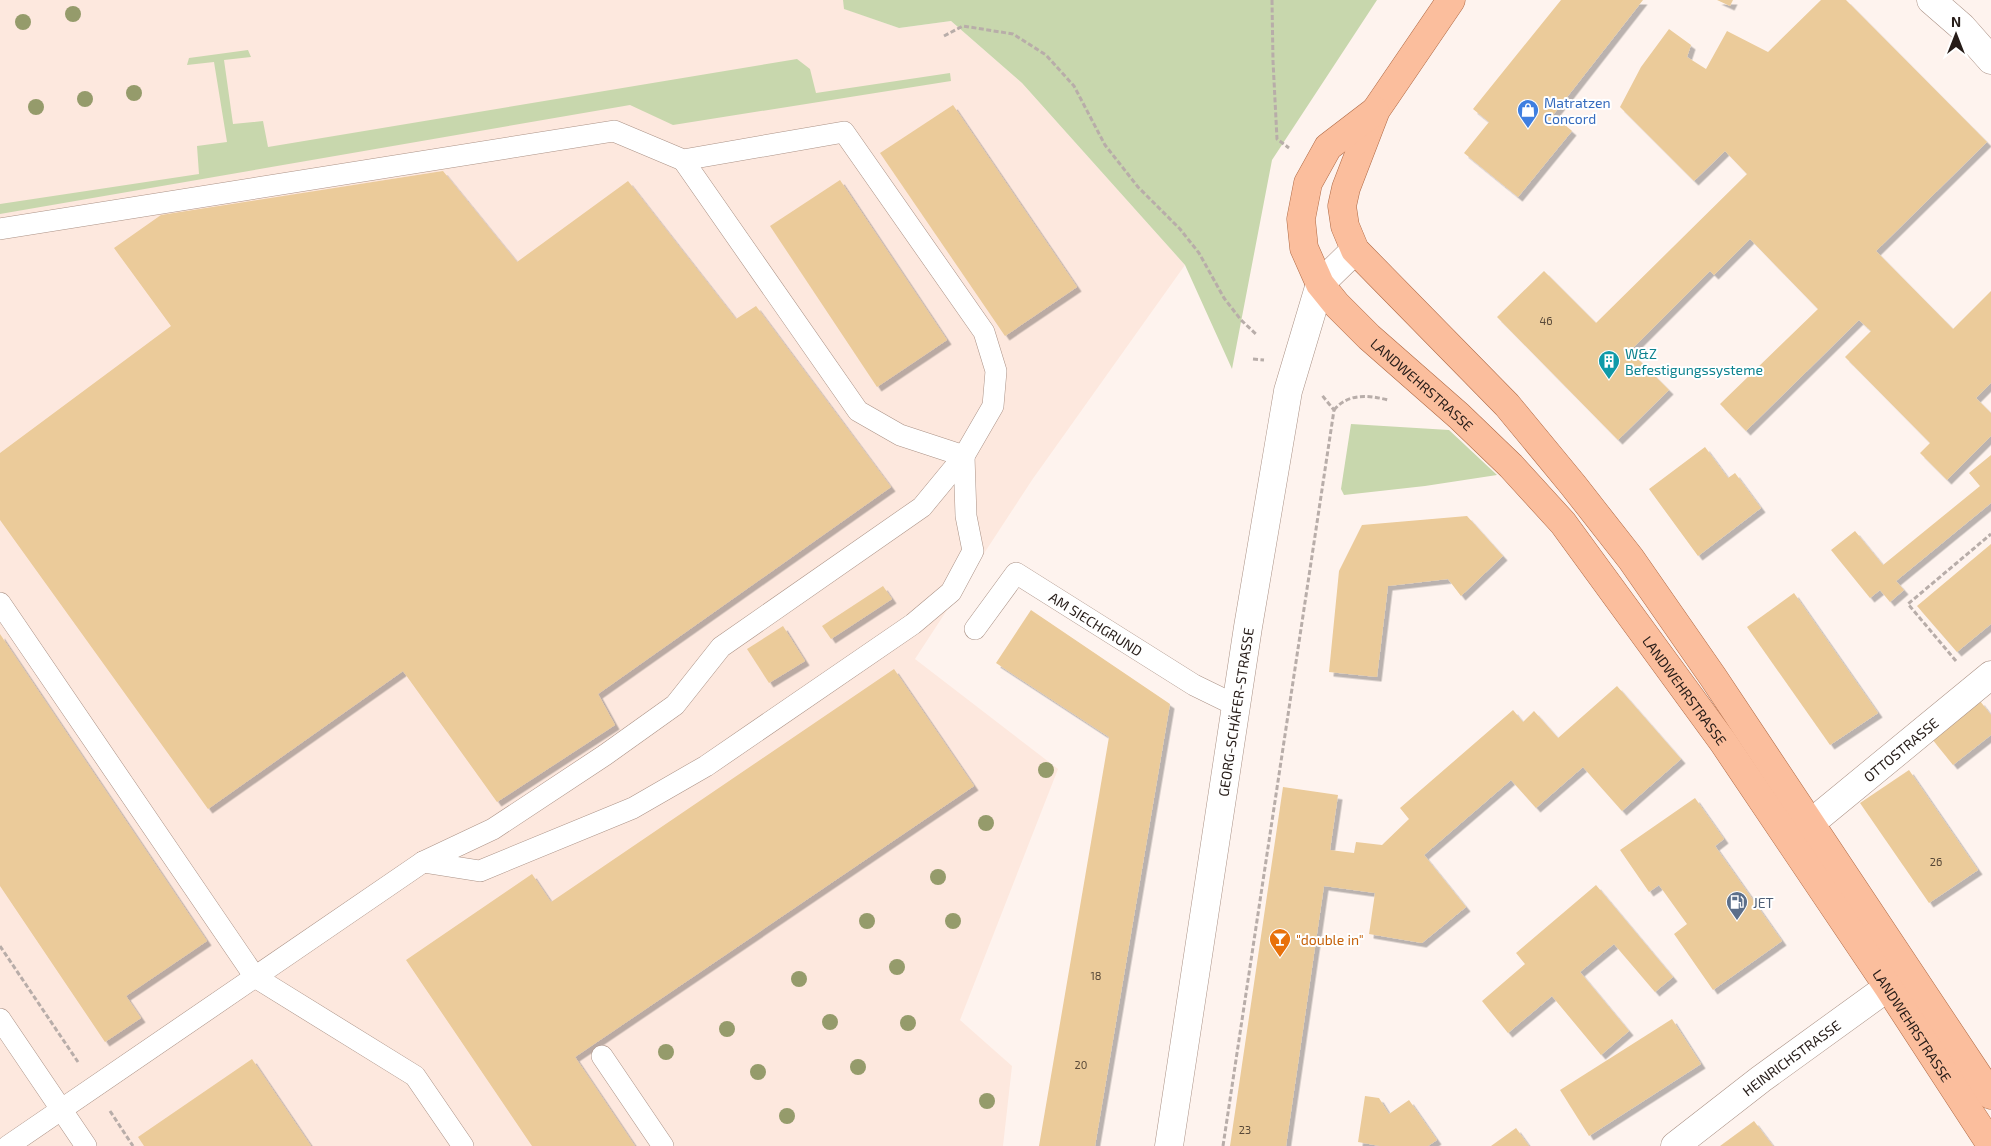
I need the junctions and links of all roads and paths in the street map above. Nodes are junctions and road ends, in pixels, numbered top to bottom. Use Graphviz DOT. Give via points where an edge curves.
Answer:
graph roads {
  1 [pos="1272,0"];
  2 [pos="1451,0"];
  3 [pos="1931,0"];
  4 [pos="944,36"];
  5 [pos="1991,60"];
  6 [pos="1376,110"];
  7 [pos="1296,154"];
  8 [pos="683,160"];
  9 [pos="0,229"];
  10 [pos="1355,250"];
  11 [pos="1320,284"];
  12 [pos="1257,335"];
  13 [pos="1253,359"];
  14 [pos="1296,364"];
  15 [pos="964,456"];
  16 [pos="1991,534"];
  17 [pos="0,603"];
  18 [pos="975,629"];
  19 [pos="1984,681"];
  20 [pos="1237,706"];
  21 [pos="1811,823"];
  22 [pos="423,862"];
  23 [pos="0,946"];
  24 [pos="255,977"];
  25 [pos="1899,979"];
  26 [pos="0,1019"];
  27 [pos="602,1056"];
  28 [pos="94,1087"];
  29 [pos="1991,1095"];
  30 [pos="62,1109"];
  31 [pos="1991,1144"];
  32 [pos="8,1146"];
  33 [pos="86,1146"];
  34 [pos="134,1146"];
  35 [pos="463,1146"];
  36 [pos="663,1146"];
  37 [pos="1169,1146"];
  38 [pos="1223,1146"];
  39 [pos="1675,1146"];
  1 -- 7 [label="path" via="1277,140"];
  2 -- 6 [label="main road"];
  3 -- 5 [label="street" via="1962,27"];
  4 -- 12 [label="path" via="963,26 1013,34 1046,56 1074,86 1105,145 1138,187 1180,229 1199,253 1224,298"];
  6 -- 10 [label="main road" via="1342,206 1345,226"];
  6 -- 11 [label="main road" via="1328,147 1308,183 1301,219 1304,248"];
  8 -- 9 [label="lane" via="614,131"];
  8 -- 15 [label="lane" via="858,412 900,435"];
  8 -- 15 [label="lane" via="844,132 984,332 996,371 993,406"];
  10 -- 11 [label="street, GEORG-SCHÄFER-STRASSE"];
  10 -- 21 [label="main road, LANDWEHRSTRASSE" via="1507,405 1573,485 1631,559"];
  11 -- 14 [label="street, GEORG-SCHÄFER-STRASSE"];
  11 -- 25 [label="main road, LANDWEHRSTRASSE" via="1369,337 1511,466 1563,523"];
  13 -- 14 [label="path"];
  14 -- 20 [label="street, GEORG-SCHÄFER-STRASSE" via="1288,391"];
  14 -- 38 [label="path" via="1334,410"];
  15 -- 22 [label="lane" via="922,507 721,647 675,705 492,830"];
  15 -- 22 [label="lane" via="966,516 972,551 951,592 913,624 706,766 633,808 480,872"];
  16 -- 19 [label="path" via="1908,604"];
  17 -- 24 [label="lane"];
  18 -- 20 [label="lane, AM SIECHGRUND" via="1016,573 1194,685"];
  19 -- 21 [label="street, OTTOSTRASSE"];
  20 -- 37 [label="street, GEORG-SCHÄFER-STRASSE"];
  21 -- 25 [label="main road, LANDWEHRSTRASSE"];
  22 -- 24 [label="lane"];
  23 -- 28 [label="path"];
  24 -- 28 [label="lane"];
  24 -- 35 [label="lane" via="415,1076"];
  25 -- 29 [label="main road, LANDWEHRSTRASSE"];
  25 -- 31 [label="main road, LANDWEHRSTRASSE"];
  25 -- 39 [label="street, HEINRICHSTRASSE"];
  26 -- 30 [label="lane"];
  27 -- 36 [label="lane"];
  28 -- 30 [label="lane"];
  28 -- 34 [label="path"];
  30 -- 32 [label="lane"];
  30 -- 33 [label="lane"];
}
